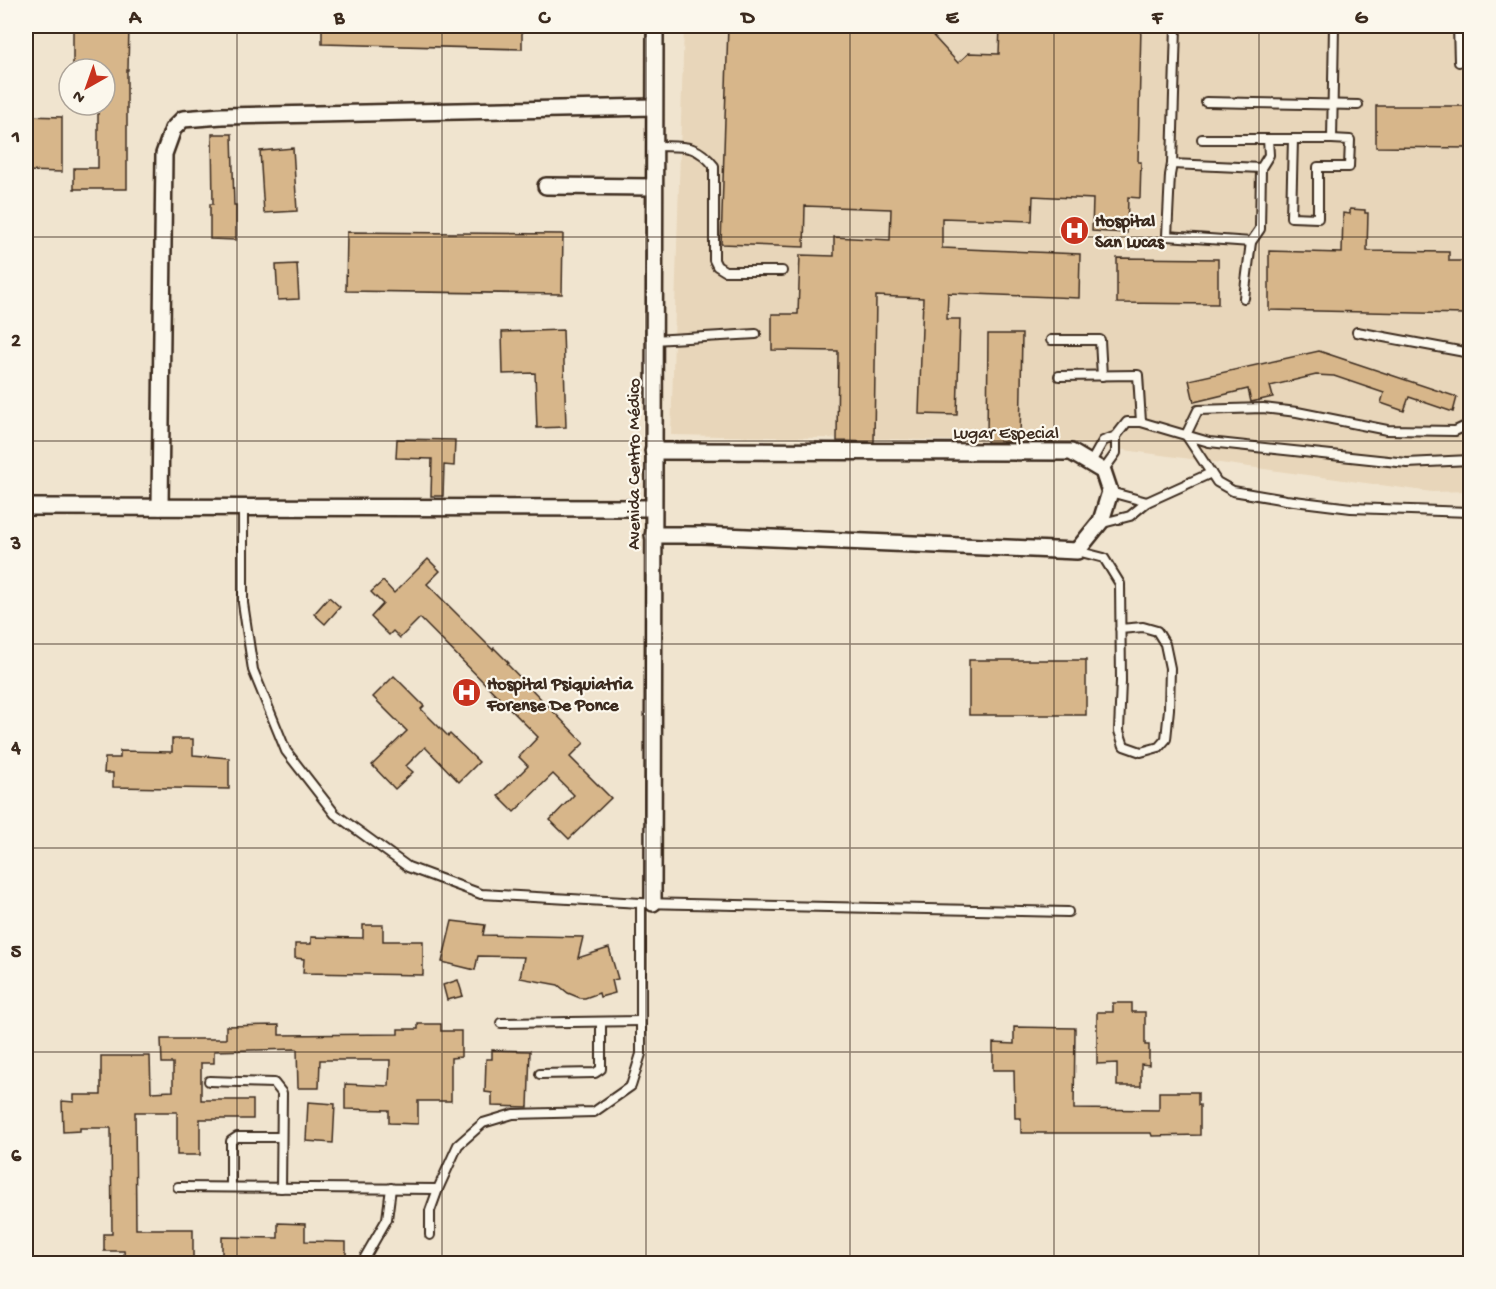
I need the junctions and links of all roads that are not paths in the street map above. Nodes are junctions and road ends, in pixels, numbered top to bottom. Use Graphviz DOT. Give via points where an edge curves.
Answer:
graph roads {
  1 [pos="655,26"];
  2 [pos="1176,26"];
  3 [pos="1334,26"];
  4 [pos="1458,26"];
  5 [pos="1459,62"];
  6 [pos="1206,102"];
  7 [pos="1333,103"];
  8 [pos="1358,105"];
  9 [pos="654,107"];
  10 [pos="1202,139"];
  11 [pos="1268,139"];
  12 [pos="1293,139"];
  13 [pos="1332,139"];
  14 [pos="654,146"];
  15 [pos="1172,164"];
  16 [pos="1261,168"];
  17 [pos="546,186"];
  18 [pos="654,187"];
  19 [pos="1251,242"];
  20 [pos="782,272"];
  21 [pos="1244,298"];
  22 [pos="1356,332"];
  23 [pos="756,334"];
  24 [pos="653,340"];
  25 [pos="1051,340"];
  26 [pos="1470,353"];
  27 [pos="1059,376"];
  28 [pos="1101,376"];
  29 [pos="1141,422"];
  30 [pos="1470,424"];
  31 [pos="1186,435"];
  32 [pos="1116,436"];
  33 [pos="653,451"];
  34 [pos="1470,460"];
  35 [pos="1096,467"];
  36 [pos="1211,473"];
  37 [pos="1110,492"];
  38 [pos="1147,502"];
  39 [pos="26,507"];
  40 [pos="160,507"];
  41 [pos="243,507"];
  42 [pos="653,508"];
  43 [pos="1470,512"];
  44 [pos="1098,524"];
  45 [pos="653,535"];
  46 [pos="1077,551"];
  47 [pos="1120,629"];
  48 [pos="647,903"];
  49 [pos="1068,912"];
  50 [pos="601,1022"];
  51 [pos="641,1022"];
  52 [pos="501,1023"];
  53 [pos="540,1074"];
  54 [pos="209,1081"];
  55 [pos="281,1137"];
  56 [pos="178,1187"];
  57 [pos="231,1187"];
  58 [pos="281,1188"];
  59 [pos="391,1188"];
  60 [pos="438,1189"];
  61 [pos="430,1235"];
  62 [pos="361,1263"];
  1 -- 9 [label="street, Avenida Centro Médico"];
  2 -- 15 [label="lane"];
  3 -- 7 [label="lane"];
  4 -- 5 [label="lane"];
  6 -- 7 [label="lane"];
  7 -- 8 [label="lane"];
  7 -- 13 [label="lane"];
  9 -- 14 [label="street, Avenida Centro Médico"];
  9 -- 40 [label="street" via="183,118 173,129 164,154"];
  10 -- 11 [label="lane"];
  11 -- 12 [label="lane"];
  11 -- 16 [label="lane" via="1269,155"];
  12 -- 13 [label="lane"];
  12 -- 13 [label="lane" via="1291,217 1318,218 1318,167 1349,167 1350,140"];
  14 -- 18 [label="street, Avenida Centro Médico"];
  14 -- 20 [label="lane" via="688,147 699,151 714,166 717,266 725,271"];
  15 -- 16 [label="lane"];
  15 -- 19 [label="lane" via="1167,236"];
  16 -- 19 [label="lane" via="1260,229"];
  17 -- 18 [label="street"];
  18 -- 24 [label="street, Avenida Centro Médico"];
  19 -- 21 [label="lane"];
  22 -- 26 [label="lane"];
  23 -- 24 [label="lane"];
  24 -- 33 [label="street, Avenida Centro Médico"];
  25 -- 28 [label="lane" via="1100,340"];
  27 -- 28 [label="lane"];
  28 -- 29 [label="lane" via="1138,375"];
  29 -- 31 [label="lane"];
  29 -- 32 [label="lane" via="1127,422"];
  30 -- 31 [label="lane" via="1455,431 1387,430 1297,412 1209,409 1198,410"];
  31 -- 34 [label="lane" via="1209,442 1407,463"];
  31 -- 36 [label="lane"];
  32 -- 35 [label="lane" via="1103,441"];
  32 -- 35 [label="lane" via="1116,453"];
  33 -- 35 [label="street, Lugar Especial" via="1071,452"];
  33 -- 42 [label="street, Avenida Centro Médico"];
  35 -- 37 [label="street"];
  36 -- 38 [label="lane"];
  36 -- 43 [label="lane" via="1217,482 1233,491 1286,500 1350,508"];
  37 -- 38 [label="lane"];
  37 -- 44 [label="street"];
  38 -- 44 [label="lane" via="1130,516"];
  39 -- 40 [label="street"];
  40 -- 41 [label="street"];
  41 -- 42 [label="street"];
  41 -- 48 [label="lane" via="243,603 253,670 286,751 336,814 408,867 481,894"];
  42 -- 45 [label="street, Avenida Centro Médico"];
  44 -- 46 [label="street"];
  45 -- 46 [label="street"];
  45 -- 48 [label="street, Avenida Centro Médico"];
  46 -- 47 [label="lane" via="1104,558 1120,584"];
  47 -- 47 [label="lane" via="1119,731 1124,746 1141,752 1159,747 1166,739 1170,668 1165,644 1157,631 1143,627"];
  48 -- 49 [label="lane"];
  48 -- 51 [label="lane"];
  50 -- 51 [label="lane"];
  50 -- 52 [label="lane"];
  50 -- 53 [label="lane" via="601,1069 596,1073"];
  51 -- 60 [label="lane" via="641,1053 631,1086 594,1112 513,1114 483,1124 458,1145"];
  54 -- 55 [label="lane" via="274,1083 282,1093"];
  55 -- 57 [label="lane" via="237,1137 231,1142"];
  55 -- 58 [label="lane"];
  56 -- 57 [label="lane"];
  57 -- 58 [label="lane"];
  58 -- 59 [label="lane"];
  59 -- 60 [label="lane"];
  59 -- 62 [label="lane" via="387,1219"];
  60 -- 61 [label="lane" via="430,1211"];
}
